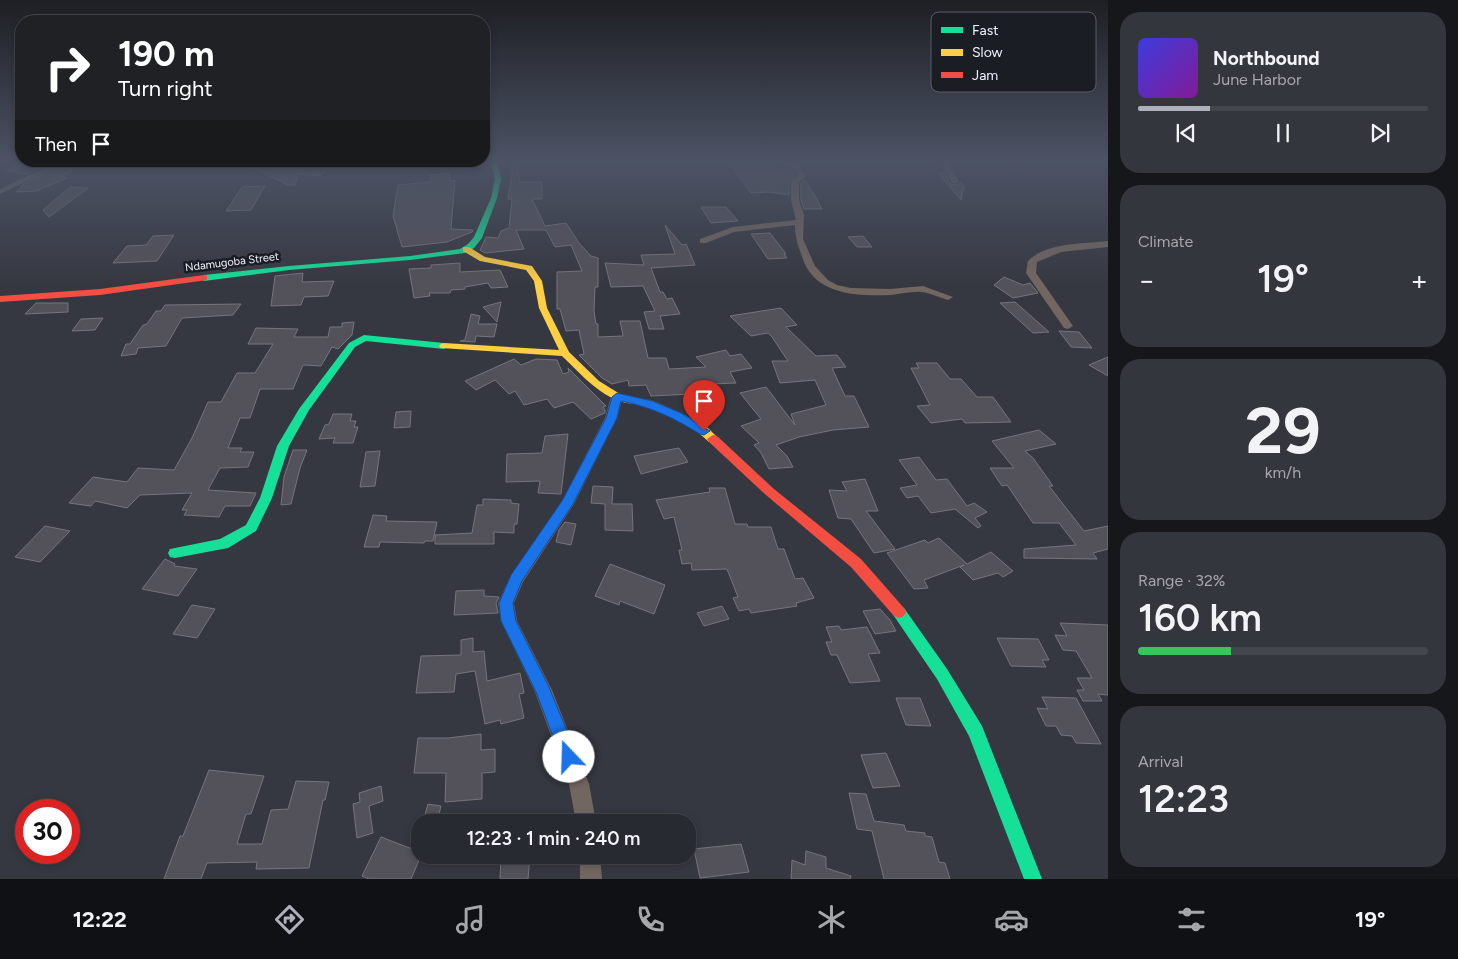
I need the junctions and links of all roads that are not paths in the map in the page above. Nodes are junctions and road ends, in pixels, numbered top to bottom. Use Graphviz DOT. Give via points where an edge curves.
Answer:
graph roads {
  1 [pos="492,202"];
  2 [pos="796,202"];
  3 [pos="799,222"];
  4 [pos="703,242"];
  5 [pos="1108,244"];
  6 [pos="466,249"];
  7 [pos="948,297"];
  8 [pos="0,299"];
  9 [pos="1068,326"];
  10 [pos="565,353"];
  11 [pos="617,397"];
  12 [pos="175,553"];
  13 [pos="585,814"];
  14 [pos="590,864"];
  15 [pos="591,879"];
  16 [pos="1033,879"];
  1 -- 6 [label="street" via="476,243"];
  2 -- 3 [label="street"];
  3 -- 4 [label="street" via="733,230"];
  3 -- 7 [label="street" via="799,238 811,267 834,287 890,292 923,289"];
  5 -- 9 [label="street" via="1066,247 1033,261 1031,272"];
  6 -- 8 [label="street, Ndamugoba Street" via="439,255 310,265 165,284"];
  6 -- 10 [label="street" via="483,259 524,266 534,273 543,308"];
  10 -- 11 [label="street" via="595,383"];
  10 -- 12 [label="street" via="358,340 304,408 283,446 266,498 250,528 222,544"];
  11 -- 13 [label="street" via="611,418 566,504 516,579 506,603 508,621 543,690 579,784"];
  11 -- 16 [label="street" via="649,403 704,431 770,492 856,563 898,612 942,674 976,732"];
  14 -- 15 [label="street"];
}
